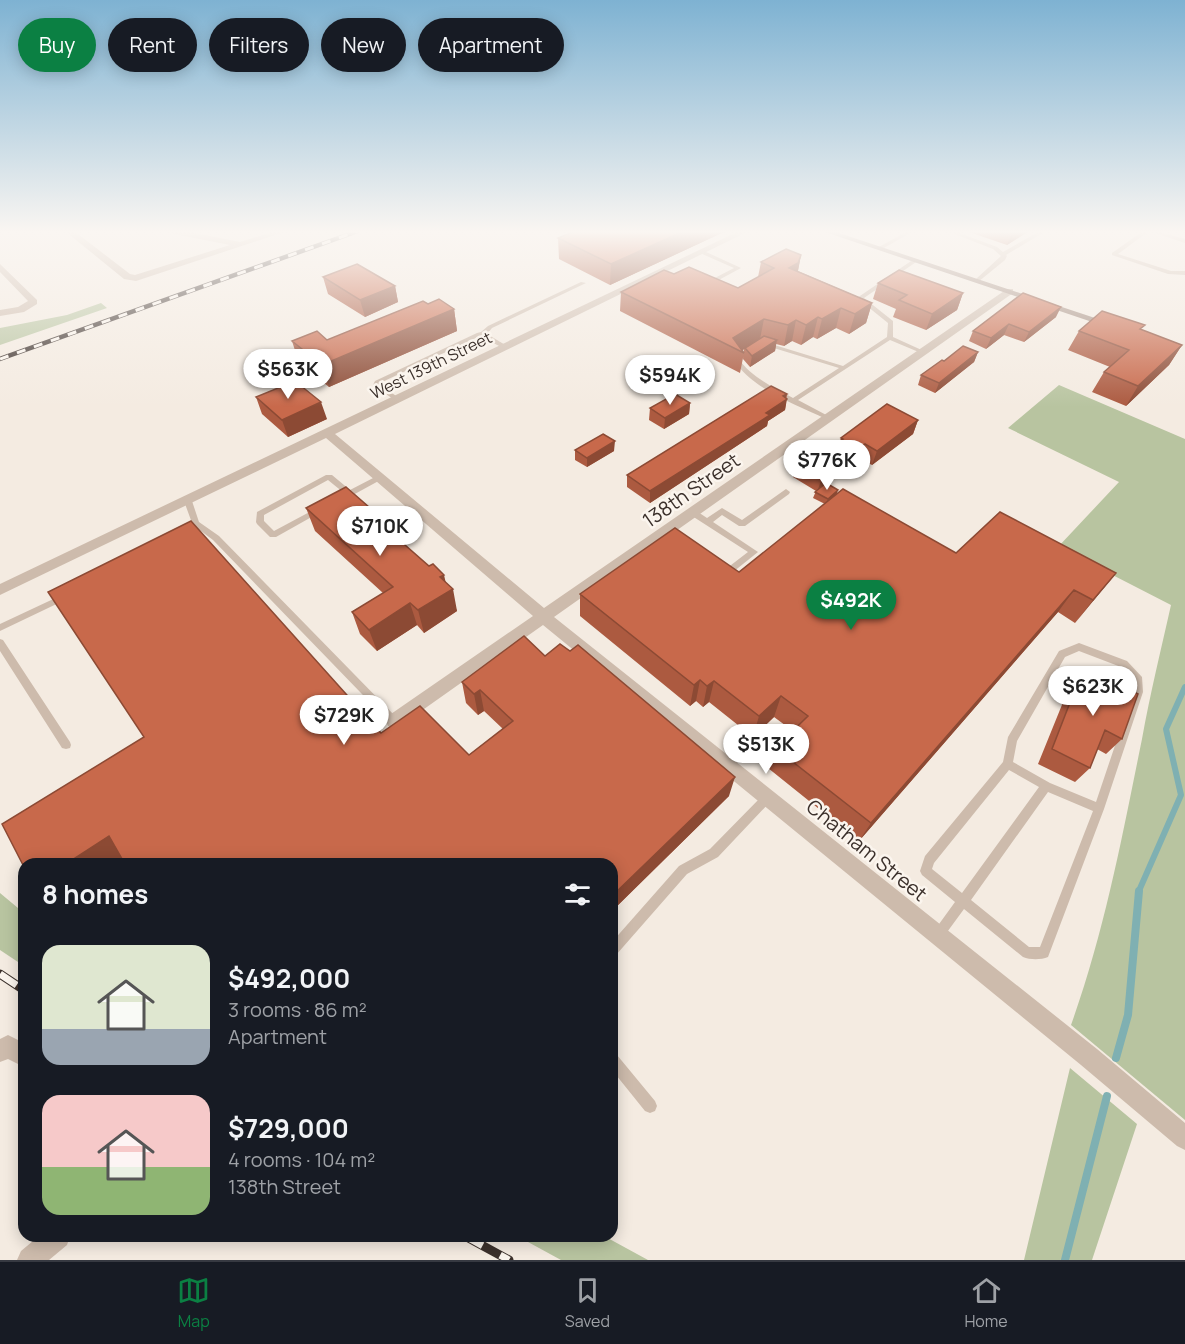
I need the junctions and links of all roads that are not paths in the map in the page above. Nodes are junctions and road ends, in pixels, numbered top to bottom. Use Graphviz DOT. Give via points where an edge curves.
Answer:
graph roads {
  1 [pos="22,290"];
  2 [pos="569,290"];
  3 [pos="624,290"];
  4 [pos="872,290"];
  5 [pos="1007,290"];
  6 [pos="1010,291"];
  7 [pos="0,313"];
  8 [pos="1120,328"];
  9 [pos="483,334"];
  10 [pos="890,338"];
  11 [pos="761,343"];
  12 [pos="505,348"];
  13 [pos="923,352"];
  14 [pos="744,354"];
  15 [pos="844,368"];
  16 [pos="398,400"];
  17 [pos="794,400"];
  18 [pos="828,418"];
  19 [pos="328,434"];
  20 [pos="380,478"];
  21 [pos="786,492"];
  22 [pos="350,494"];
  23 [pos="188,501"];
  24 [pos="692,513"];
  25 [pos="707,522"];
  26 [pos="196,523"];
  27 [pos="188,536"];
  28 [pos="716,568"];
  29 [pos="0,590"];
  30 [pos="73,592"];
  31 [pos="543,616"];
  32 [pos="0,628"];
  33 [pos="0,643"];
  34 [pos="394,721"];
  35 [pos="66,745"];
  36 [pos="1008,764"];
  37 [pos="1046,786"];
  38 [pos="766,799"];
  39 [pos="1099,810"];
  40 [pos="963,901"];
  41 [pos="938,935"];
  42 [pos="618,944"];
  43 [pos="0,1051"];
  44 [pos="18,1052"];
  45 [pos="618,1067"];
  46 [pos="650,1106"];
  47 [pos="1185,1138"];
  48 [pos="51,1242"];
  49 [pos="30,1260"];
  1 -- 7 [label="street" via="34,302 21,310"];
  2 -- 9 [label="lane" via="490,327"];
  3 -- 12 [label="street, West 139th Street"];
  4 -- 10 [label="lane" via="860,298 891,322"];
  5 -- 6 [label="main road"];
  6 -- 8 [label="main road"];
  6 -- 13 [label="street, 138th Street"];
  9 -- 12 [label="lane"];
  9 -- 16 [label="lane" via="377,382"];
  10 -- 13 [label="lane"];
  10 -- 15 [label="lane"];
  11 -- 15 [label="lane"];
  12 -- 16 [label="street, West 139th Street"];
  13 -- 18 [label="street, 138th Street"];
  14 -- 17 [label="lane" via="735,359 740,367"];
  15 -- 17 [label="lane"];
  16 -- 19 [label="street, West 139th Street"];
  17 -- 18 [label="lane"];
  18 -- 24 [label="street, 138th Street"];
  19 -- 20 [label="street, Chatham Street"];
  19 -- 23 [label="street, West 139th Street"];
  20 -- 22 [label="lane"];
  20 -- 31 [label="street, Chatham Street"];
  21 -- 25 [label="lane" via="742,524 723,511"];
  22 -- 22 [label="lane" via="273,535 260,522 260,514 329,477"];
  23 -- 26 [label="lane"];
  23 -- 29 [label="street, West 139th Street"];
  24 -- 25 [label="lane"];
  24 -- 31 [label="street, 138th Street" via="667,535"];
  25 -- 28 [label="lane" via="754,552 725,574"];
  26 -- 27 [label="lane"];
  26 -- 34 [label="lane" via="216,537"];
  30 -- 32 [label="lane"];
  31 -- 34 [label="street, 138th Street"];
  31 -- 38 [label="street, Chatham Street"];
  33 -- 35 [label="lane"];
  36 -- 37 [label="lane"];
  36 -- 39 [label="lane" via="1012,740 1062,654 1079,647 1124,664 1137,677 1138,692"];
  36 -- 40 [label="lane" via="929,860 926,872"];
  37 -- 39 [label="lane"];
  37 -- 40 [label="lane"];
  38 -- 41 [label="street, Chatham Street"];
  38 -- 42 [label="lane" via="714,853 682,870"];
  39 -- 40 [label="lane" via="1044,953 1027,953"];
  40 -- 41 [label="lane"];
  41 -- 47 [label="street, Chatham Street"];
  43 -- 44 [label="street" via="8,1046"];
  45 -- 46 [label="lane"];
  48 -- 49 [label="street"];
}
